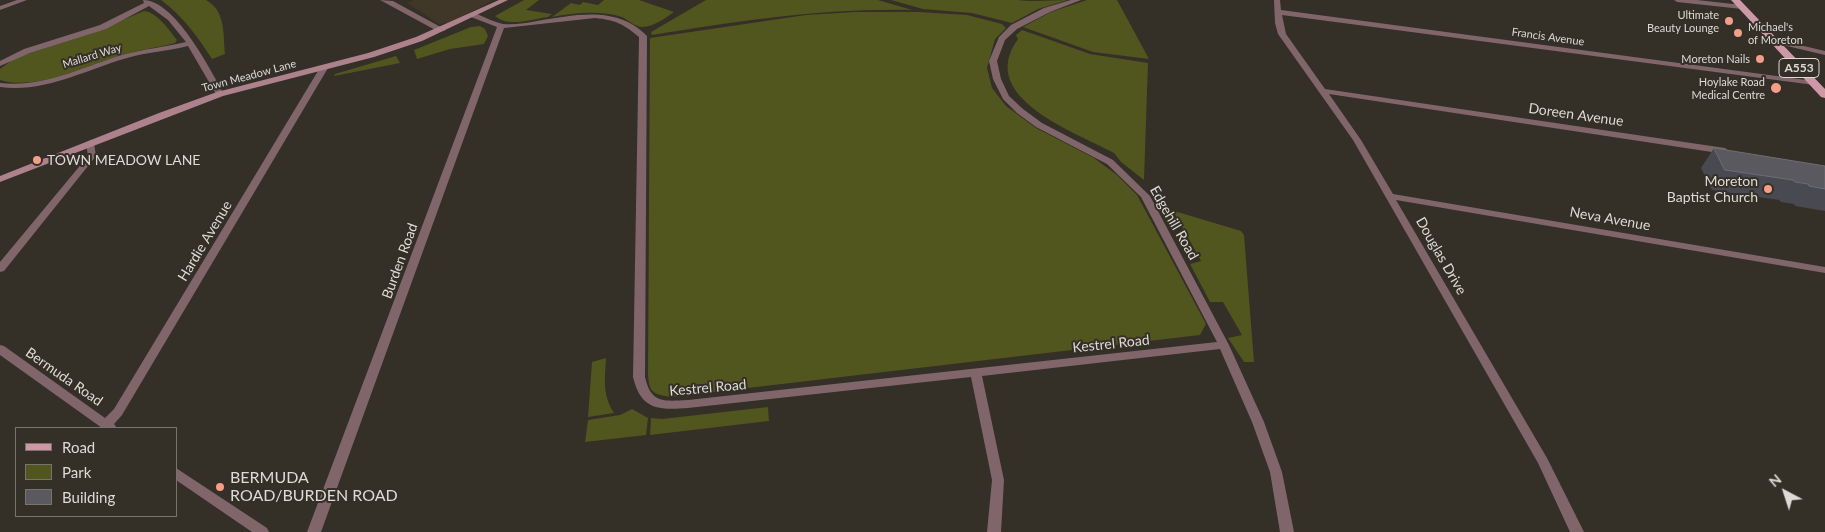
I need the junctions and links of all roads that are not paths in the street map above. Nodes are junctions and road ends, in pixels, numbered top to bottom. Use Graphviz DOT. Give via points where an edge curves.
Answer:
graph roads {
  1 [pos="3,0"];
  2 [pos="24,0"];
  3 [pos="382,0"];
  4 [pos="505,0"];
  5 [pos="1078,0"];
  6 [pos="1277,0"];
  7 [pos="1678,0"];
  8 [pos="147,1"];
  9 [pos="11,4"];
  10 [pos="1739,4"];
  11 [pos="0,8"];
  12 [pos="1278,12"];
  13 [pos="474,15"];
  14 [pos="500,26"];
  15 [pos="442,30"];
  16 [pos="1773,40"];
  17 [pos="190,43"];
  18 [pos="1825,53"];
  19 [pos="0,64"];
  20 [pos="324,68"];
  21 [pos="1814,84"];
  22 [pos="0,85"];
  23 [pos="1322,92"];
  24 [pos="220,94"];
  25 [pos="1825,96"];
  26 [pos="90,143"];
  27 [pos="1736,153"];
  28 [pos="0,179"];
  29 [pos="1390,196"];
  30 [pos="0,269"];
  31 [pos="1825,270"];
  32 [pos="1224,345"];
  33 [pos="0,350"];
  34 [pos="976,372"];
  35 [pos="109,427"];
  36 [pos="178,474"];
  37 [pos="262,532"];
  38 [pos="314,532"];
  39 [pos="994,532"];
  40 [pos="1287,532"];
  41 [pos="1577,532"];
  1 -- 9 [label="street"];
  2 -- 9 [label="street"];
  3 -- 15 [label="street"];
  4 -- 13 [label="street, Town Meadow Lane"];
  5 -- 32 [label="street, Edgehill Road" via="1047,10 1014,27 1002,39 993,62 997,79 1006,97 1020,111 1038,125 1110,162 1145,196"];
  6 -- 12 [label="street, Douglas Drive"];
  7 -- 10 [label="street"];
  8 -- 17 [label="street, Mallard Way" via="174,21"];
  8 -- 19 [label="street, Mallard Way" via="103,27 27,51"];
  9 -- 11 [label="street"];
  10 -- 16 [label="main road, A553"];
  12 -- 21 [label="street, Francis Avenue"];
  12 -- 23 [label="street, Douglas Drive" via="1282,34"];
  13 -- 14 [label="street"];
  13 -- 15 [label="street, Town Meadow Lane"];
  14 -- 34 [label="street, Kestrel Road" via="516,27 594,17 626,23 643,36 639,376 642,392 650,400 665,406"];
  14 -- 38 [label="street, Burden Road"];
  15 -- 20 [label="street, Town Meadow Lane" via="371,56"];
  16 -- 18 [label="street"];
  16 -- 21 [label="main road, A553"];
  17 -- 22 [label="street, Mallard Way" via="127,56 34,85"];
  17 -- 24 [label="street, Mallard Way"];
  20 -- 24 [label="street, Town Meadow Lane"];
  20 -- 35 [label="street, Hardie Avenue"];
  21 -- 25 [label="main road, A553"];
  23 -- 27 [label="street, Doreen Avenue"];
  23 -- 29 [label="street, Douglas Drive" via="1357,140"];
  24 -- 26 [label="street, Town Meadow Lane"];
  26 -- 28 [label="street, Town Meadow Lane"];
  26 -- 30 [label="street" via="92,156"];
  29 -- 31 [label="street, Neva Avenue"];
  29 -- 41 [label="street, Douglas Drive" via="1543,461"];
  32 -- 34 [label="street, Kestrel Road"];
  32 -- 40 [label="street, Edgehill Road" via="1276,472"];
  33 -- 35 [label="street, Bermuda Road"];
  34 -- 39 [label="street" via="998,480"];
  36 -- 37 [label="street"];
}
